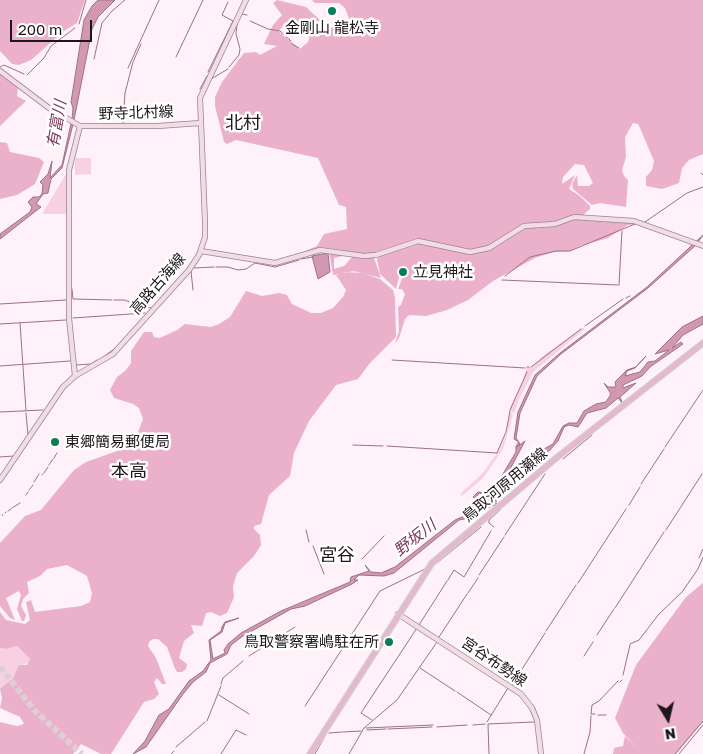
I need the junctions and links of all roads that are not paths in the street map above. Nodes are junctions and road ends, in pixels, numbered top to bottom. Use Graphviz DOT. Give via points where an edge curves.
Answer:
graph roads {
  1 [pos="246,0"];
  2 [pos="0,70"];
  3 [pos="200,123"];
  4 [pos="78,124"];
  5 [pos="703,246"];
  6 [pos="201,251"];
  7 [pos="703,343"];
  8 [pos="75,376"];
  9 [pos="0,480"];
  10 [pos="398,614"];
  11 [pos="310,754"];
  12 [pos="541,754"];
  1 -- 3 [label="street, 高路古海線" via="201,92"];
  2 -- 4 [label="street, 野寺北村線" via="48,108"];
  3 -- 4 [label="street, 野寺北村線" via="158,126"];
  3 -- 6 [label="street, 高路古海線" via="205,222"];
  4 -- 8 [label="street" via="70,170 69,318"];
  5 -- 6 [label="street" via="634,220 574,217 555,224 524,226 489,248 470,252 418,241 376,255 320,250 276,263"];
  6 -- 8 [label="street, 高路古海線" via="189,270 113,354"];
  7 -- 10 [label="main road, 鳥取河原用瀬線" via="555,459 436,560"];
  8 -- 9 [label="street, 高路古海線" via="55,398"];
  10 -- 11 [label="main road, 鳥取河原用瀬線"];
  10 -- 12 [label="street, 宮谷布勢線" via="521,694 537,720"];
}
